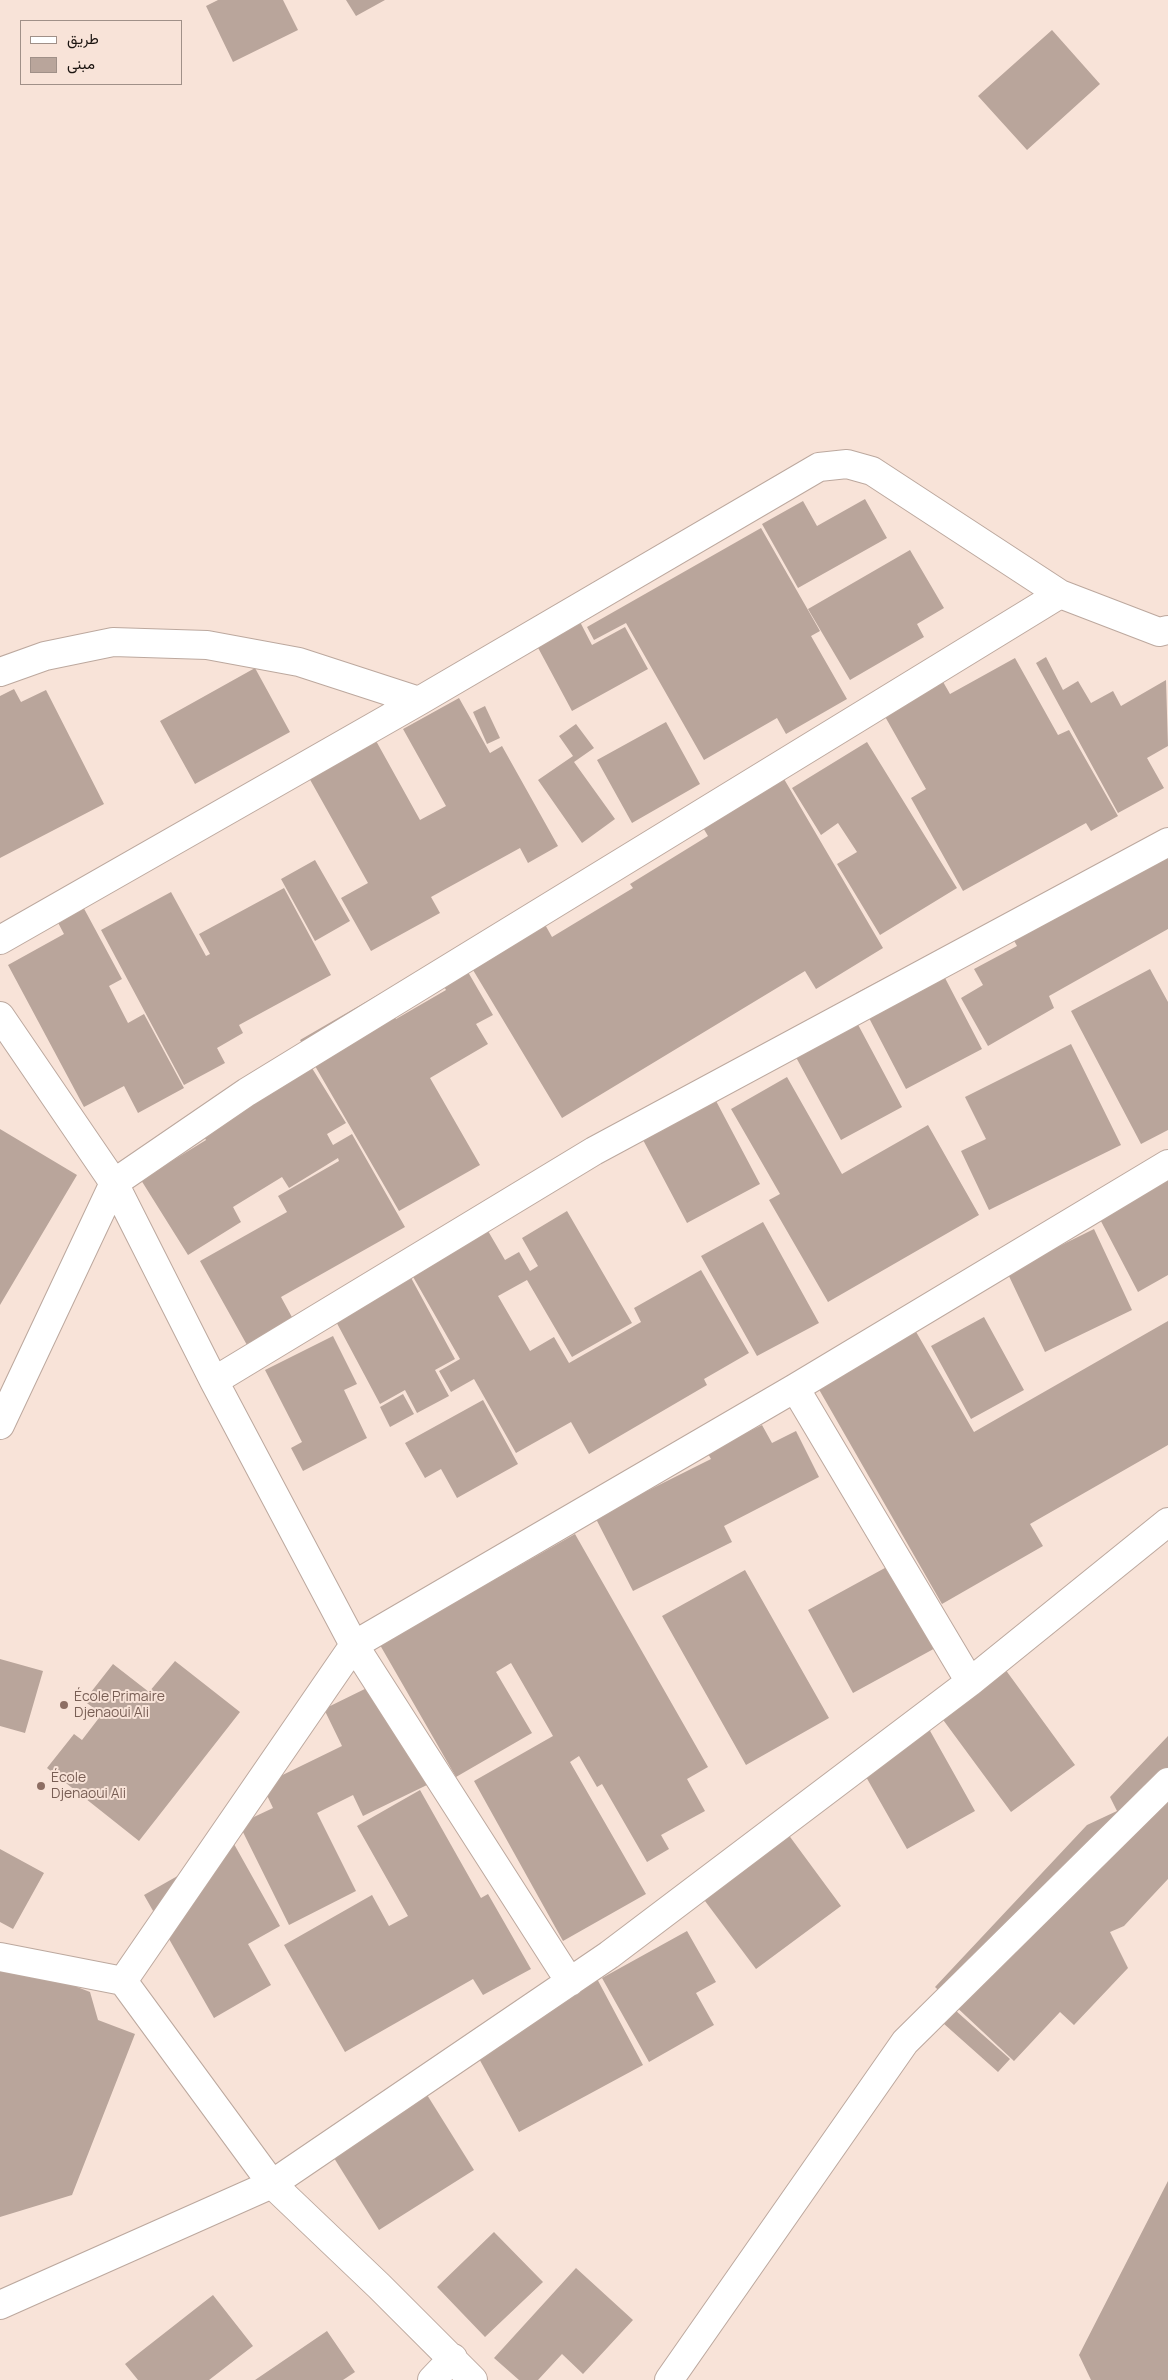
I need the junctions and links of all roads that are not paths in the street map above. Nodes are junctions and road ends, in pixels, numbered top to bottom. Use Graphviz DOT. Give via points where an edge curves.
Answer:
graph roads {
  1 [pos="1060,594"];
  2 [pos="1168,630"];
  3 [pos="0,672"];
  4 [pos="419,701"];
  5 [pos="1168,842"];
  6 [pos="0,940"];
  7 [pos="0,1016"];
  8 [pos="1168,1164"];
  9 [pos="114,1183"];
  10 [pos="214,1381"];
  11 [pos="795,1388"];
  12 [pos="0,1425"];
  13 [pos="1168,1522"];
  14 [pos="354,1645"];
  15 [pos="970,1682"];
  16 [pos="1168,1782"];
  17 [pos="0,1957"];
  18 [pos="123,1981"];
  19 [pos="570,1982"];
  20 [pos="272,2184"];
  21 [pos="0,2305"];
  22 [pos="453,2358"];
  23 [pos="432,2380"];
  24 [pos="473,2380"];
  25 [pos="669,2380"];
  1 -- 2 [label="street" via="1159,632"];
  1 -- 4 [label="street" via="872,471 859,466 834,464 819,467"];
  1 -- 9 [label="street" via="247,1092"];
  3 -- 4 [label="street" via="44,656 113,642 207,645 298,662"];
  4 -- 6 [label="street"];
  5 -- 10 [label="street" via="594,1151"];
  7 -- 9 [label="street"];
  8 -- 11 [label="street"];
  9 -- 10 [label="street"];
  9 -- 12 [label="street"];
  10 -- 14 [label="street"];
  11 -- 14 [label="street"];
  11 -- 15 [label="street"];
  13 -- 15 [label="street"];
  14 -- 18 [label="street"];
  14 -- 19 [label="street"];
  15 -- 19 [label="street"];
  16 -- 25 [label="street" via="905,2042"];
  17 -- 18 [label="street"];
  18 -- 20 [label="street"];
  19 -- 20 [label="street"];
  20 -- 21 [label="street"];
  20 -- 22 [label="street"];
  22 -- 23 [label="street"];
  22 -- 24 [label="street"];
}
